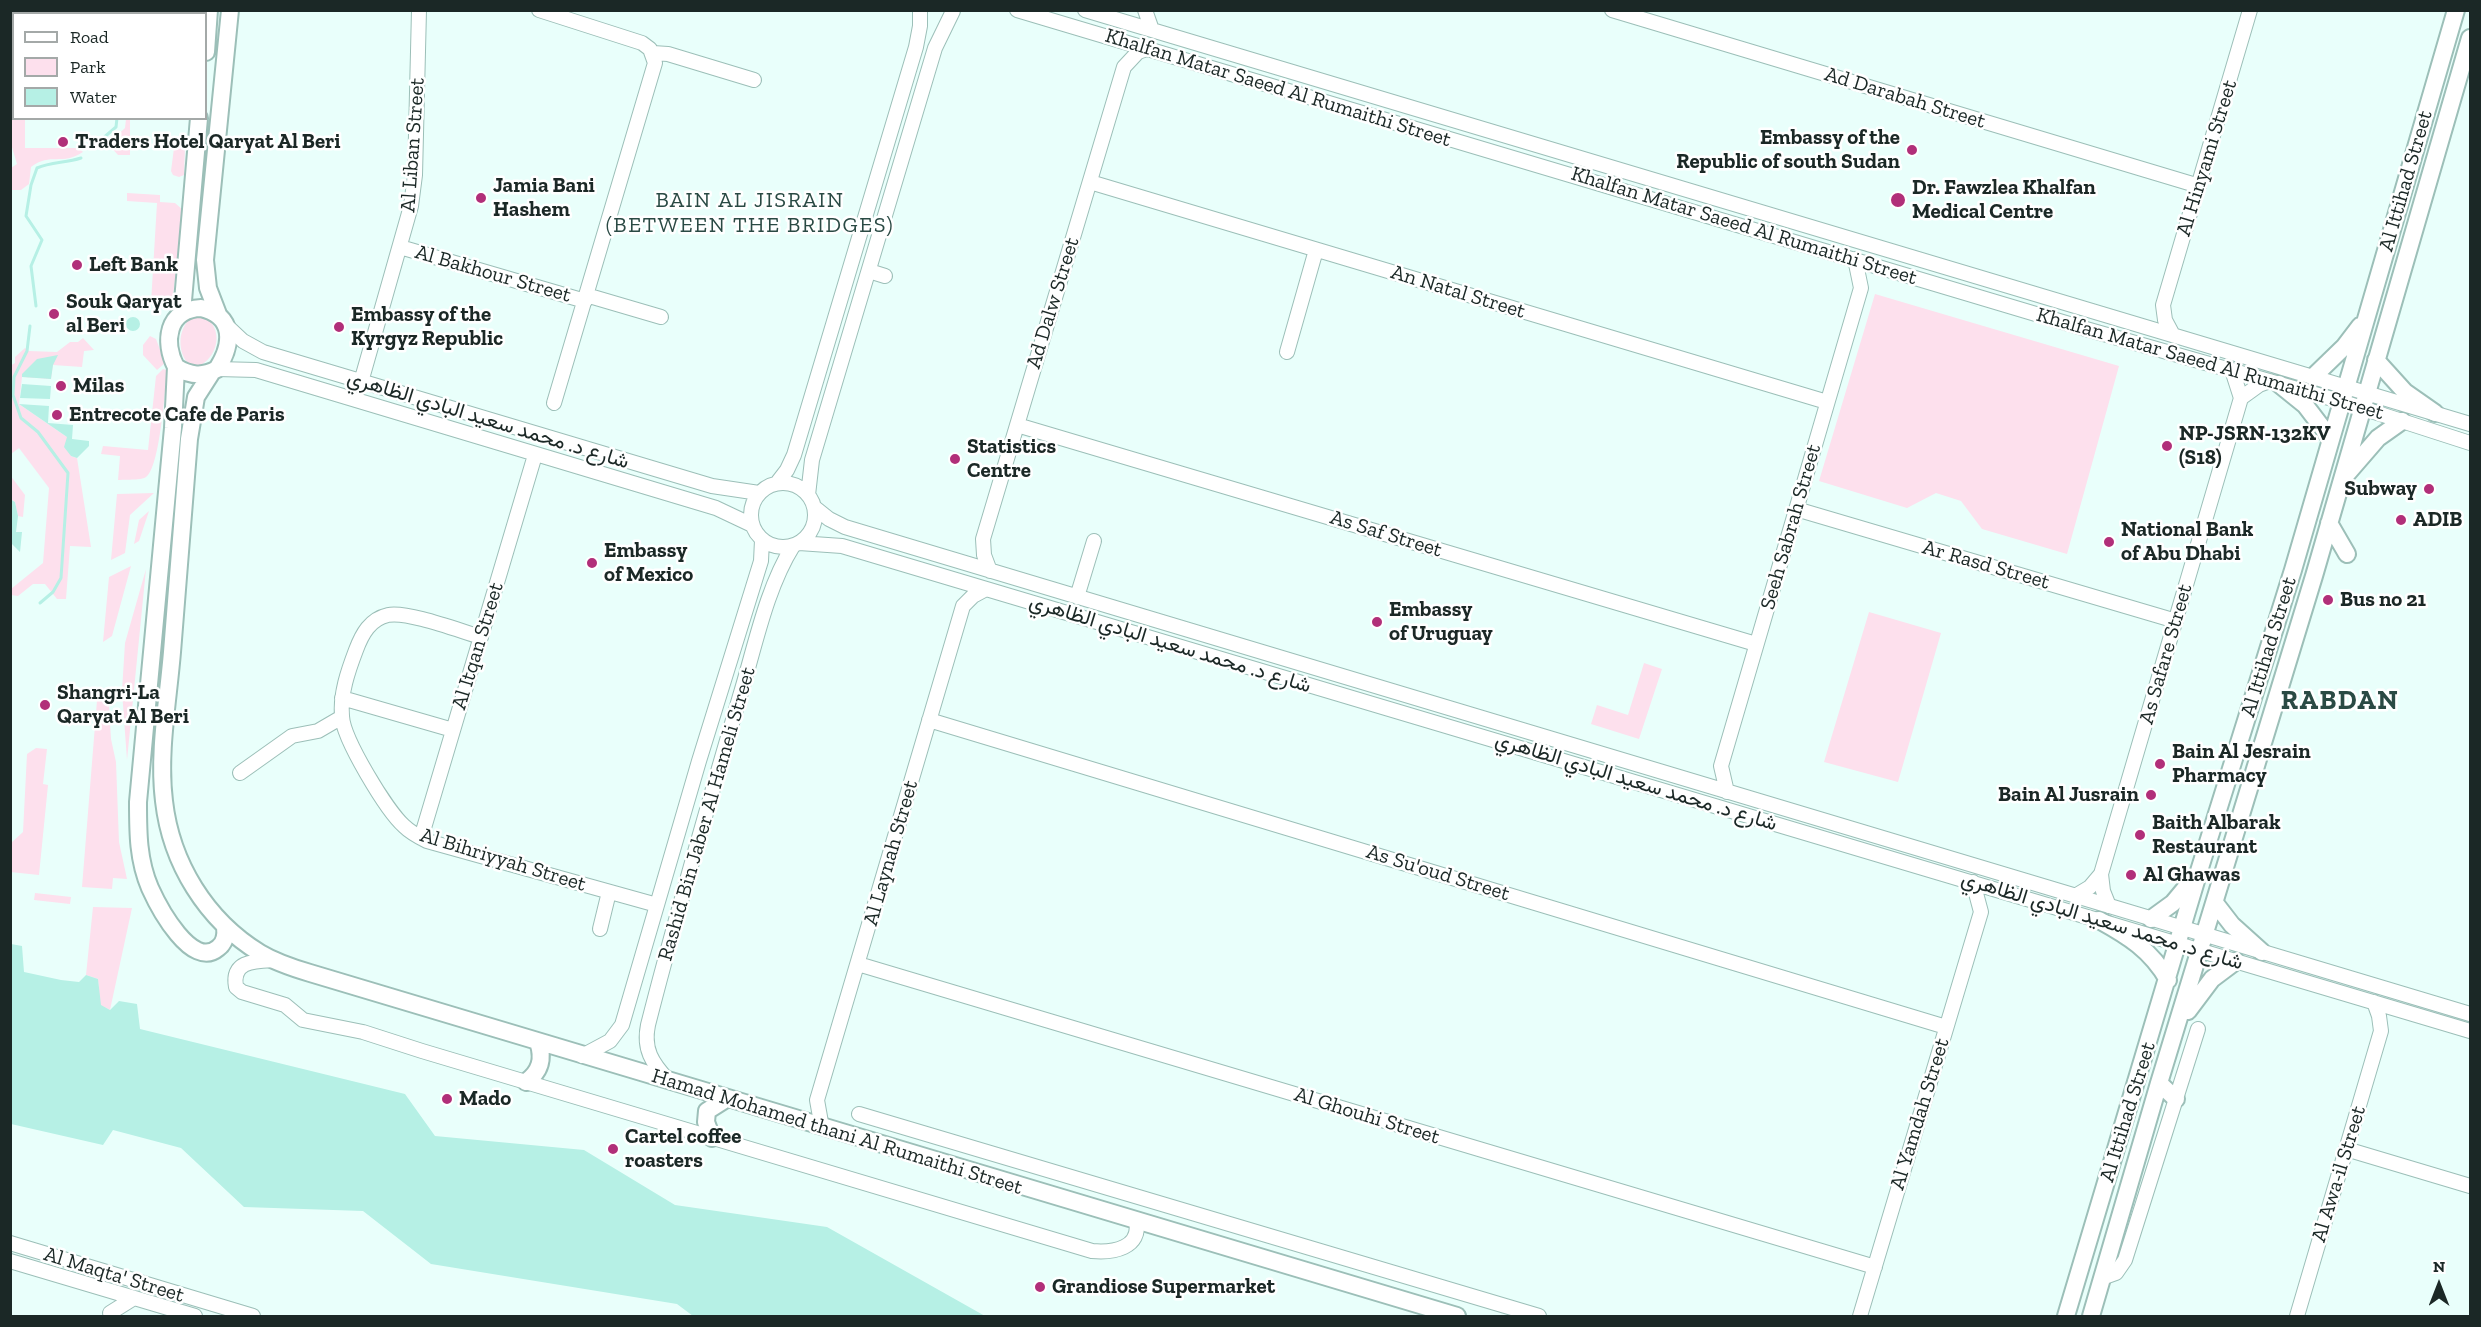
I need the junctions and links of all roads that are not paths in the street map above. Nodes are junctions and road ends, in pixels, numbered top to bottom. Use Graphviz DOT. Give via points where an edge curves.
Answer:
graph roads {
  1 [pos="209,10"];
  2 [pos="230,10"];
  3 [pos="419,10"];
  4 [pos="539,10"];
  5 [pos="921,10"];
  6 [pos="941,10"];
  7 [pos="953,10"];
  8 [pos="1017,10"];
  9 [pos="1085,10"];
  10 [pos="1134,10"];
  11 [pos="1145,10"];
  12 [pos="1611,10"];
  13 [pos="2250,10"];
  14 [pos="2456,10"];
  15 [pos="1122,22"];
  16 [pos="1152,30"];
  17 [pos="207,38"];
  18 [pos="2470,38"];
  19 [pos="1115,40"];
  20 [pos="1147,49"];
  21 [pos="653,53"];
  22 [pos="1241,57"];
  23 [pos="1124,67"];
  24 [pos="1236,76"];
  25 [pos="754,80"];
  26 [pos="199,120"];
  27 [pos="1090,182"];
  28 [pos="2199,186"];
  29 [pos="400,248"];
  30 [pos="1316,250"];
  31 [pos="1855,259"];
  32 [pos="1883,268"];
  33 [pos="869,272"];
  34 [pos="885,276"];
  35 [pos="1861,288"];
  36 [pos="586,298"];
  37 [pos="2163,305"];
  38 [pos="2092,311"];
  39 [pos="182,312"];
  40 [pos="2367,316"];
  41 [pos="661,317"];
  42 [pos="222,320"];
  43 [pos="2137,325"];
  44 [pos="2086,329"];
  45 [pos="2173,335"];
  46 [pos="1287,352"];
  47 [pos="2376,360"];
  48 [pos="176,367"];
  49 [pos="2232,370"];
  50 [pos="215,371"];
  51 [pos="2313,377"];
  52 [pos="361,382"];
  53 [pos="2274,382"];
  54 [pos="2345,395"];
  55 [pos="2241,398"];
  56 [pos="2364,401"];
  57 [pos="1827,402"];
  58 [pos="554,403"];
  59 [pos="2435,413"];
  60 [pos="2402,421"];
  61 [pos="2470,424"];
  62 [pos="1017,425"];
  63 [pos="2331,439"];
  64 [pos="2469,445"];
  65 [pos="536,455"];
  66 [pos="2341,480"];
  67 [pos="777,483"];
  68 [pos="759,493"];
  69 [pos="811,501"];
  70 [pos="1796,509"];
  71 [pos="2329,523"];
  72 [pos="752,525"];
  73 [pos="983,539"];
  74 [pos="762,540"];
  75 [pos="1094,541"];
  76 [pos="796,545"];
  77 [pos="2347,554"];
  78 [pos="960,562"];
  79 [pos="990,571"];
  80 [pos="953,579"];
  81 [pos="986,589"];
  82 [pos="1077,597"];
  83 [pos="1105,605"];
  84 [pos="963,606"];
  85 [pos="2176,621"];
  86 [pos="1100,623"];
  87 [pos="481,637"];
  88 [pos="1756,644"];
  89 [pos="342,698"];
  90 [pos="342,717"];
  91 [pos="929,720"];
  92 [pos="453,730"];
  93 [pos="1721,765"];
  94 [pos="240,773"];
  95 [pos="1697,783"];
  96 [pos="1727,792"];
  97 [pos="422,838"];
  98 [pos="1938,855"];
  99 [pos="1932,870"];
  100 [pos="2199,871"];
  101 [pos="2101,874"];
  102 [pos="1973,882"];
  103 [pos="2003,891"];
  104 [pos="609,892"];
  105 [pos="2075,896"];
  106 [pos="2215,903"];
  107 [pos="657,905"];
  108 [pos="2109,906"];
  109 [pos="1981,912"];
  110 [pos="2151,919"];
  111 [pos="2099,920"];
  112 [pos="225,927"];
  113 [pos="600,929"];
  114 [pos="2181,936"];
  115 [pos="2203,943"];
  116 [pos="2262,952"];
  117 [pos="275,960"];
  118 [pos="2236,961"];
  119 [pos="858,964"];
  120 [pos="2168,980"];
  121 [pos="2374,1002"];
  122 [pos="2403,1011"];
  123 [pos="2470,1014"];
  124 [pos="1946,1027"];
  125 [pos="2198,1029"];
  126 [pos="2176,1030"];
  127 [pos="2381,1031"];
  128 [pos="2470,1031"];
  129 [pos="538,1042"];
  130 [pos="582,1056"];
  131 [pos="668,1080"];
  132 [pos="525,1083"];
  133 [pos="2159,1083"];
  134 [pos="726,1099"];
  135 [pos="2176,1099"];
  136 [pos="817,1100"];
  137 [pos="859,1114"];
  138 [pos="797,1120"];
  139 [pos="822,1128"];
  140 [pos="917,1131"];
  141 [pos="712,1138"];
  142 [pos="2346,1149"];
  143 [pos="910,1154"];
  144 [pos="2470,1186"];
  145 [pos="1136,1221"];
  146 [pos="1255,1232"];
  147 [pos="10,1243"];
  148 [pos="1247,1255"];
  149 [pos="10,1261"];
  150 [pos="1875,1267"];
  151 [pos="2102,1278"];
  152 [pos="134,1298"];
  153 [pos="110,1313"];
  154 [pos="195,1317"];
  155 [pos="253,1317"];
  156 [pos="1457,1317"];
  157 [pos="1539,1317"];
  158 [pos="1860,1317"];
  159 [pos="2066,1317"];
  160 [pos="2091,1317"];
  161 [pos="2297,1317"];
  1 -- 17 [label="main road"];
  2 -- 42 [label="main road" via="205,260 208,288"];
  3 -- 29 [label="street, Al Liban Street" via="415,175"];
  4 -- 21 [label="street" via="642,43"];
  5 -- 67 [label="street" via="916,47 794,455"];
  6 -- 7 [label="street"];
  7 -- 33 [label="street" via="935,48"];
  8 -- 19 [label="street, Khalfan Matar Saeed Al Rumaithi Street"];
  9 -- 15 [label="street, Khalfan Matar Saeed Al Rumaithi Street"];
  10 -- 15 [label="street"];
  11 -- 16 [label="street"];
  12 -- 28 [label="street, Ad Darabah Street"];
  13 -- 28 [label="street, Al Hinyami Street"];
  14 -- 40 [label="main road, Al Ittihad Street"];
  15 -- 16 [label="street, Khalfan Matar Saeed Al Rumaithi Street"];
  16 -- 22 [label="street, Khalfan Matar Saeed Al Rumaithi Street"];
  18 -- 47 [label="main road, Al Ittihad Street"];
  19 -- 20 [label="street, Khalfan Matar Saeed Al Rumaithi Street"];
  19 -- 23 [label="street"];
  20 -- 23 [label="street" via="1138,52"];
  20 -- 24 [label="street, Khalfan Matar Saeed Al Rumaithi Street"];
  21 -- 25 [label="street"];
  21 -- 36 [label="street" via="654,68"];
  22 -- 24 [label="street"];
  22 -- 38 [label="street, Khalfan Matar Saeed Al Rumaithi Street"];
  23 -- 27 [label="street, Ad Dalw Street"];
  24 -- 31 [label="street, Khalfan Matar Saeed Al Rumaithi Street"];
  26 -- 39 [label="main road"];
  27 -- 30 [label="street, An Natal Street"];
  27 -- 62 [label="street, Ad Dalw Street"];
  28 -- 37 [label="street, Al Hinyami Street"];
  29 -- 36 [label="street, Al Bakhour Street"];
  29 -- 52 [label="street, Al Liban Street"];
  30 -- 46 [label="street"];
  30 -- 57 [label="street, An Natal Street"];
  31 -- 32 [label="street, Khalfan Matar Saeed Al Rumaithi Street"];
  31 -- 35 [label="street, Seeh Sabrah Street"];
  32 -- 35 [label="street"];
  32 -- 44 [label="street, Khalfan Matar Saeed Al Rumaithi Street"];
  33 -- 34 [label="street"];
  33 -- 69 [label="street" via="812,460"];
  35 -- 57 [label="street, Seeh Sabrah Street"];
  36 -- 41 [label="street, Al Bakhour Street"];
  36 -- 58 [label="street"];
  37 -- 43 [label="street" via="2153,317"];
  37 -- 45 [label="street"];
  38 -- 43 [label="street, Khalfan Matar Saeed Al Rumaithi Street"];
  38 -- 44 [label="street" via="2085,317"];
  39 -- 42 [label="main road" via="201,308"];
  39 -- 48 [label="main road" via="175,319 169,339"];
  40 -- 51 [label="main road" via="2344,348"];
  40 -- 54 [label="main road, Al Ittihad Street"];
  42 -- 50 [label="main road" via="228,348"];
  42 -- 52 [label="street, شارع د. محمد سعيد البادي الظاهري" via="243,341 262,352"];
  43 -- 45 [label="street, Khalfan Matar Saeed Al Rumaithi Street"];
  44 -- 49 [label="street, Khalfan Matar Saeed Al Rumaithi Street"];
  45 -- 51 [label="street, Khalfan Matar Saeed Al Rumaithi Street"];
  47 -- 56 [label="main road, Al Ittihad Street"];
  47 -- 59 [label="main road" via="2405,392"];
  48 -- 50 [label="main road" via="192,375"];
  48 -- 112 [label="main road" via="138,802 139,851 147,881 163,913 195,951 216,950 224,940"];
  49 -- 53 [label="street, Khalfan Matar Saeed Al Rumaithi Street"];
  49 -- 55 [label="street"];
  50 -- 65 [label="street, شارع د. محمد سعيد البادي الظاهري" via="256,370"];
  50 -- 112 [label="main road, Hamad Mohamed thani Al Rumaithi Street" via="196,397 192,410 163,765 169,832 177,853 186,874"];
  51 -- 54 [label="street, Khalfan Matar Saeed Al Rumaithi Street"];
  52 -- 68 [label="street, شارع د. محمد سعيد البادي الظاهري" via="712,486"];
  53 -- 54 [label="street, Khalfan Matar Saeed Al Rumaithi Street"];
  53 -- 55 [label="street" via="2259,385"];
  53 -- 63 [label="main road" via="2305,405"];
  54 -- 56 [label="street, Khalfan Matar Saeed Al Rumaithi Street"];
  54 -- 63 [label="main road, Al Ittihad Street"];
  55 -- 85 [label="street, As Safare Street"];
  56 -- 59 [label="street, Khalfan Matar Saeed Al Rumaithi Street"];
  56 -- 60 [label="street, Khalfan Matar Saeed Al Rumaithi Street"];
  56 -- 66 [label="main road, Al Ittihad Street"];
  57 -- 70 [label="street, Seeh Sabrah Street"];
  59 -- 61 [label="street, Khalfan Matar Saeed Al Rumaithi Street"];
  60 -- 64 [label="street, Khalfan Matar Saeed Al Rumaithi Street"];
  60 -- 66 [label="main road" via="2378,438"];
  62 -- 73 [label="street, Ad Dalw Street"];
  62 -- 88 [label="street, As Saf Street"];
  63 -- 100 [label="main road, Al Ittihad Street"];
  65 -- 72 [label="street, شارع د. محمد سعيد البادي الظاهري" via="716,508"];
  65 -- 87 [label="street, Al Itqan Street"];
  66 -- 71 [label="main road, Al Ittihad Street"];
  67 -- 68 [label="street"];
  67 -- 69 [label="street" via="794,485"];
  68 -- 72 [label="street" via="751,508"];
  69 -- 76 [label="street" via="815,518 812,530"];
  69 -- 78 [label="street, شارع د. محمد سعيد البادي الظاهري" via="829,519 845,527"];
  70 -- 85 [label="street, Ar Rasd Street"];
  70 -- 88 [label="street, Seeh Sabrah Street"];
  71 -- 77 [label="main road"];
  71 -- 106 [label="main road, Al Ittihad Street"];
  72 -- 74 [label="street"];
  73 -- 78 [label="street, Ad Dalw Street"];
  73 -- 79 [label="street, Ad Dalw Street"];
  74 -- 76 [label="street" via="771,545"];
  74 -- 107 [label="street, Rashid Bin Jaber Al Hameli Street" via="761,561"];
  75 -- 82 [label="street"];
  76 -- 80 [label="street, شارع د. محمد سعيد البادي الظاهري" via="842,546"];
  76 -- 131 [label="street, Rashid Bin Jaber Al Hameli Street" via="780,567 756,644 648,1025 647,1052"];
  78 -- 79 [label="street, شارع د. محمد سعيد البادي الظاهري"];
  79 -- 82 [label="street, شارع د. محمد سعيد البادي الظاهري"];
  80 -- 81 [label="street, شارع د. محمد سعيد البادي الظاهري"];
  80 -- 84 [label="street"];
  81 -- 84 [label="street"];
  81 -- 86 [label="street, شارع د. محمد سعيد البادي الظاهري"];
  82 -- 83 [label="street, شارع د. محمد سعيد البادي الظاهري"];
  83 -- 86 [label="street"];
  83 -- 95 [label="street, شارع د. محمد سعيد البادي الظاهري"];
  84 -- 91 [label="street, Al Laynah Street"];
  85 -- 101 [label="street, As Safare Street"];
  86 -- 99 [label="street, شارع د. محمد سعيد البادي الظاهري"];
  87 -- 89 [label="street, Al Bihriyyah Street" via="397,614 383,616 370,624 362,636"];
  87 -- 92 [label="street, Al Itqan Street"];
  88 -- 93 [label="street, Seeh Sabrah Street"];
  89 -- 90 [label="street, Al Bihriyyah Street"];
  89 -- 92 [label="street"];
  90 -- 94 [label="street" via="318,730 292,736"];
  90 -- 97 [label="street, Al Bihriyyah Street" via="350,745 398,820"];
  91 -- 119 [label="street, Al Laynah Street"];
  91 -- 124 [label="street, As Su'oud Street"];
  92 -- 97 [label="street, Al Itqan Street"];
  93 -- 95 [label="street"];
  93 -- 96 [label="street, Seeh Sabrah Street"];
  95 -- 96 [label="street, شارع د. محمد سعيد البادي الظاهري"];
  96 -- 98 [label="street, شارع د. محمد سعيد البادي الظاهري"];
  97 -- 104 [label="street, Al Bihriyyah Street"];
  98 -- 99 [label="street" via="1931,861"];
  98 -- 105 [label="street, شارع د. محمد سعيد البادي الظاهري"];
  99 -- 102 [label="street, شارع د. محمد سعيد البادي الظاهري"];
  100 -- 110 [label="main road" via="2173,903"];
  100 -- 114 [label="main road, Al Ittihad Street"];
  101 -- 105 [label="street"];
  101 -- 108 [label="street, As Safare Street"];
  102 -- 103 [label="street, شارع د. محمد سعيد البادي الظاهري"];
  102 -- 109 [label="street"];
  103 -- 109 [label="street, Al Yamdah Street"];
  103 -- 111 [label="street, شارع د. محمد سعيد البادي الظاهري"];
  104 -- 107 [label="street, Al Bihriyyah Street"];
  104 -- 113 [label="street"];
  105 -- 108 [label="street, شارع د. محمد سعيد البادي الظاهري"];
  106 -- 115 [label="main road, Al Ittihad Street"];
  106 -- 116 [label="main road"];
  107 -- 130 [label="street, Rashid Bin Jaber Al Hameli Street" via="622,1025 610,1041"];
  108 -- 110 [label="street, شارع د. محمد سعيد البادي الظاهري"];
  109 -- 124 [label="street, Al Yamdah Street"];
  110 -- 114 [label="street, شارع د. محمد سعيد البادي الظاهري"];
  111 -- 114 [label="street, شارع د. محمد سعيد البادي الظاهري"];
  111 -- 120 [label="main road" via="2137,941"];
  112 -- 117 [label="main road, Hamad Mohamed thani Al Rumaithi Street"];
  114 -- 115 [label="street, شارع د. محمد سعيد البادي الظاهري"];
  114 -- 120 [label="main road, Al Ittihad Street"];
  115 -- 116 [label="street, شارع د. محمد سعيد البادي الظاهري"];
  115 -- 118 [label="street, شارع د. محمد سعيد البادي الظاهري"];
  115 -- 126 [label="main road, Al Ittihad Street"];
  116 -- 123 [label="street, شارع د. محمد سعيد البادي الظاهري"];
  117 -- 129 [label="main road, Hamad Mohamed thani Al Rumaithi Street"];
  117 -- 132 [label="street" via="241,966 235,976 237,989 285,1005 309,1022 363,1032"];
  118 -- 121 [label="street, شارع د. محمد سعيد البادي الظاهري"];
  118 -- 126 [label="main road" via="2205,986"];
  119 -- 136 [label="street, Al Laynah Street"];
  119 -- 150 [label="street, Al Ghouhi Street"];
  120 -- 159 [label="main road, Al Ittihad Street"];
  121 -- 122 [label="street, شارع د. محمد سعيد البادي الظاهري"];
  121 -- 127 [label="street"];
  122 -- 127 [label="street"];
  122 -- 128 [label="street, شارع د. محمد سعيد البادي الظاهري"];
  124 -- 150 [label="street, Al Yamdah Street"];
  125 -- 135 [label="street"];
  126 -- 133 [label="main road, Al Ittihad Street"];
  127 -- 142 [label="street, Al Awa-il Street"];
  129 -- 130 [label="main road, Hamad Mohamed thani Al Rumaithi Street"];
  129 -- 132 [label="main road" via="539,1068"];
  130 -- 131 [label="main road, Hamad Mohamed thani Al Rumaithi Street"];
  131 -- 134 [label="main road, Hamad Mohamed thani Al Rumaithi Street"];
  132 -- 141 [label="street"];
  133 -- 135 [label="main road"];
  133 -- 151 [label="main road, Al Ittihad Street"];
  134 -- 138 [label="main road, Hamad Mohamed thani Al Rumaithi Street"];
  134 -- 141 [label="main road" via="707,1111"];
  135 -- 151 [label="street" via="2125,1260 2116,1273"];
  136 -- 138 [label="street, Al Laynah Street"];
  136 -- 139 [label="street, Al Laynah Street"];
  137 -- 140 [label="street"];
  138 -- 139 [label="main road, Hamad Mohamed thani Al Rumaithi Street"];
  139 -- 143 [label="main road, Hamad Mohamed thani Al Rumaithi Street"];
  140 -- 143 [label="street" via="917,1143"];
  140 -- 146 [label="street"];
  141 -- 145 [label="street" via="1092,1251 1108,1252 1127,1246 1136,1235"];
  142 -- 144 [label="street"];
  142 -- 161 [label="street, Al Awa-il Street"];
  143 -- 145 [label="main road, Hamad Mohamed thani Al Rumaithi Street"];
  145 -- 148 [label="main road, Hamad Mohamed thani Al Rumaithi Street"];
  146 -- 148 [label="street"];
  146 -- 157 [label="street"];
  147 -- 155 [label="street, Al Maqta' Street"];
  148 -- 156 [label="main road, Hamad Mohamed thani Al Rumaithi Street"];
  149 -- 152 [label="street, Al Maqta' Street"];
  150 -- 158 [label="street, Al Yamdah Street"];
  151 -- 160 [label="main road, Al Ittihad Street"];
  152 -- 153 [label="street"];
  152 -- 154 [label="street, Al Maqta' Street"];
}
